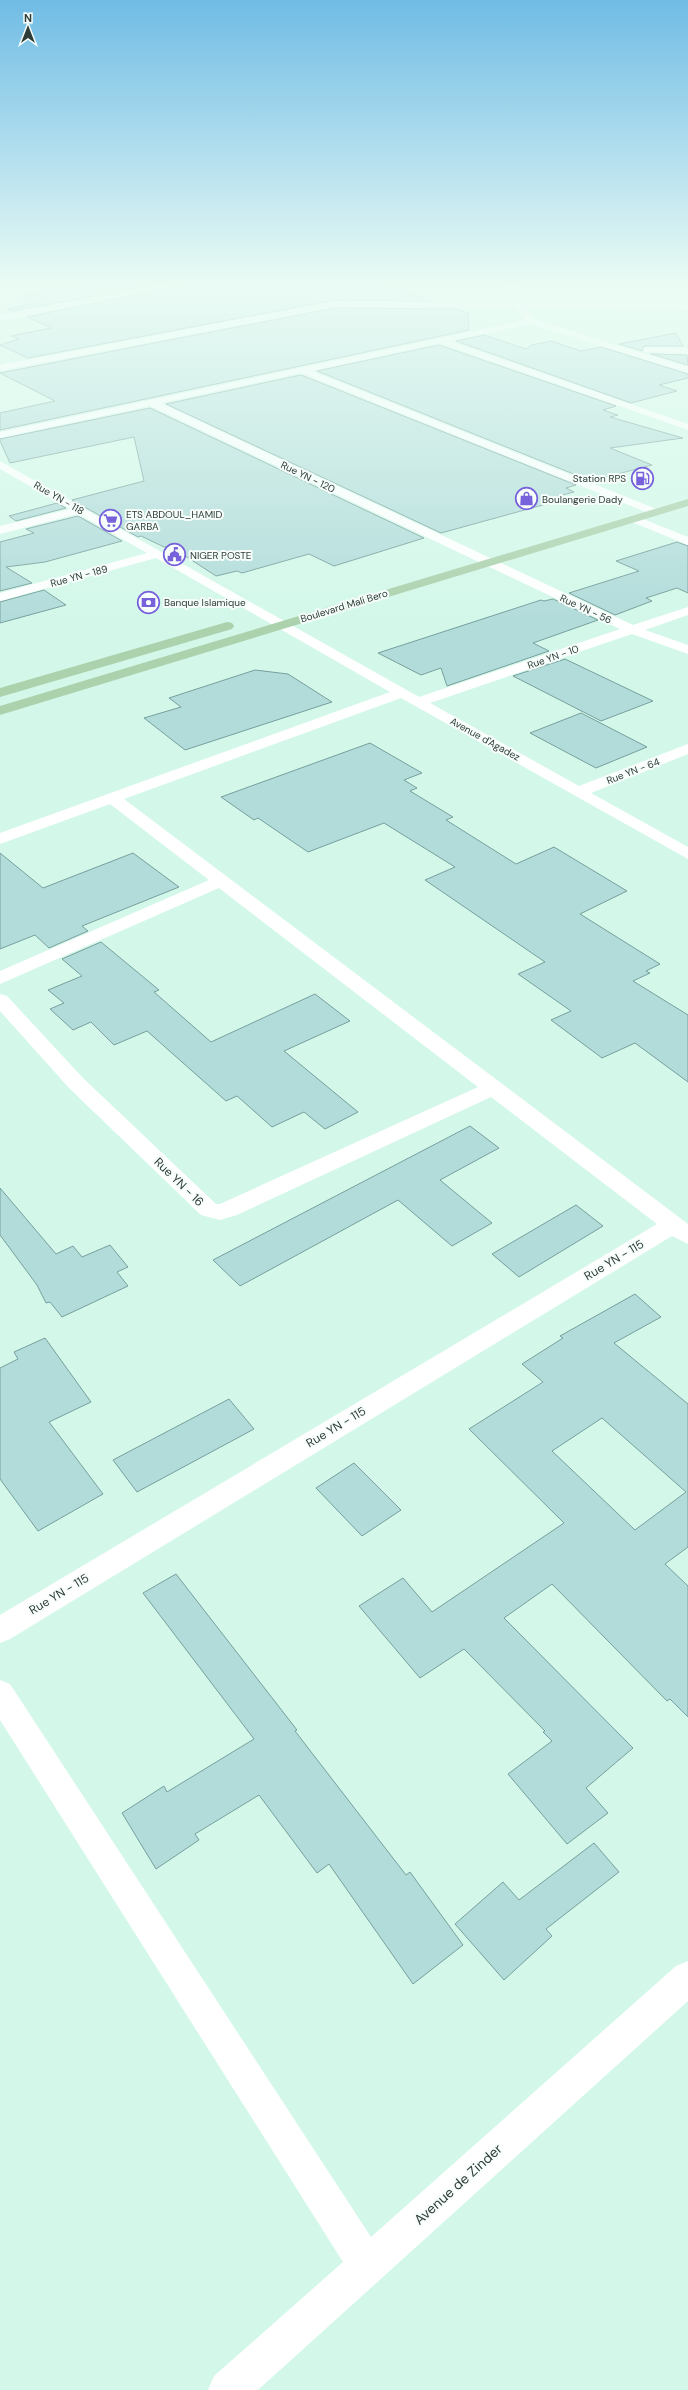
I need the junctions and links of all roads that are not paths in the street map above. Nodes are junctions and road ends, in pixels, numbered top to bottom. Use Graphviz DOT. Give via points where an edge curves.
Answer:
graph roads {
  1 [pos="181,396"];
  2 [pos="366,396"];
  3 [pos="598,396"];
  4 [pos="150,402"];
  5 [pos="688,427"];
  6 [pos="0,435"];
  7 [pos="0,464"];
  8 [pos="654,497"];
  9 [pos="688,502"];
  10 [pos="634,503"];
  11 [pos="79,510"];
  12 [pos="611,510"];
  13 [pos="655,512"];
  14 [pos="633,519"];
  15 [pos="0,530"];
  16 [pos="688,541"];
  17 [pos="488,546"];
  18 [pos="466,553"];
  19 [pos="158,554"];
  20 [pos="451,558"];
  21 [pos="486,562"];
  22 [pos="0,597"];
  23 [pos="688,611"];
  24 [pos="263,615"];
  25 [pos="280,618"];
  26 [pos="632,630"];
  27 [pos="688,650"];
  28 [pos="0,693"];
  29 [pos="402,693"];
  30 [pos="418,702"];
  31 [pos="0,711"];
  32 [pos="688,749"];
  33 [pos="578,792"];
  34 [pos="112,798"];
  35 [pos="0,839"];
  36 [pos="688,854"];
  37 [pos="221,881"];
  38 [pos="0,978"];
  39 [pos="0,1000"];
  40 [pos="492,1088"];
  41 [pos="680,1231"];
  42 [pos="0,1630"];
  43 [pos="0,1694"];
  44 [pos="688,1978"];
  45 [pos="367,2265"];
  46 [pos="228,2390"];
  1 -- 4 [label="street"];
  2 -- 10 [label="street"];
  3 -- 5 [label="street"];
  4 -- 6 [label="street"];
  4 -- 18 [label="street, Rue YN - 120"];
  7 -- 11 [label="street, Rue YN - 118"];
  8 -- 10 [label="main road"];
  9 -- 13 [label="main road, Boulevard Mali Bero"];
  10 -- 12 [label="main road"];
  10 -- 13 [label="street"];
  11 -- 15 [label="street"];
  11 -- 19 [label="street, Rue YN - 118"];
  13 -- 14 [label="main road, Boulevard Mali Bero"];
  14 -- 16 [label="street"];
  14 -- 21 [label="main road, Boulevard Mali Bero"];
  17 -- 18 [label="main road"];
  18 -- 20 [label="main road"];
  18 -- 21 [label="street, Rue YN - 120"];
  19 -- 22 [label="street, Rue YN - 189"];
  19 -- 24 [label="street, Rue YN - 118"];
  21 -- 25 [label="main road, Boulevard Mali Bero"];
  21 -- 26 [label="street, Rue YN - 56"];
  23 -- 26 [label="street, Rue YN - 10"];
  24 -- 25 [label="street, Rue YN - 118"];
  24 -- 28 [label="main road"];
  25 -- 29 [label="street, Avenue d'Agadez"];
  25 -- 31 [label="main road, Boulevard Mali Bero"];
  26 -- 27 [label="street, Rue YN - 56"];
  26 -- 30 [label="street, Rue YN - 10"];
  29 -- 30 [label="street, Avenue d'Agadez"];
  29 -- 34 [label="street"];
  30 -- 33 [label="street, Avenue d'Agadez"];
  32 -- 33 [label="street, Rue YN - 64"];
  33 -- 36 [label="street, Avenue d'Agadez"];
  34 -- 35 [label="street"];
  34 -- 37 [label="street"];
  37 -- 38 [label="street"];
  37 -- 40 [label="street"];
  39 -- 40 [label="street, Rue YN - 16" via="76,1083 209,1210 220,1212"];
  40 -- 41 [label="street"];
  41 -- 42 [label="street, Rue YN - 115"];
  43 -- 45 [label="street"];
  44 -- 45 [label="street, Avenue de Zinder"];
  45 -- 46 [label="street, Avenue de Zinder"];
}
